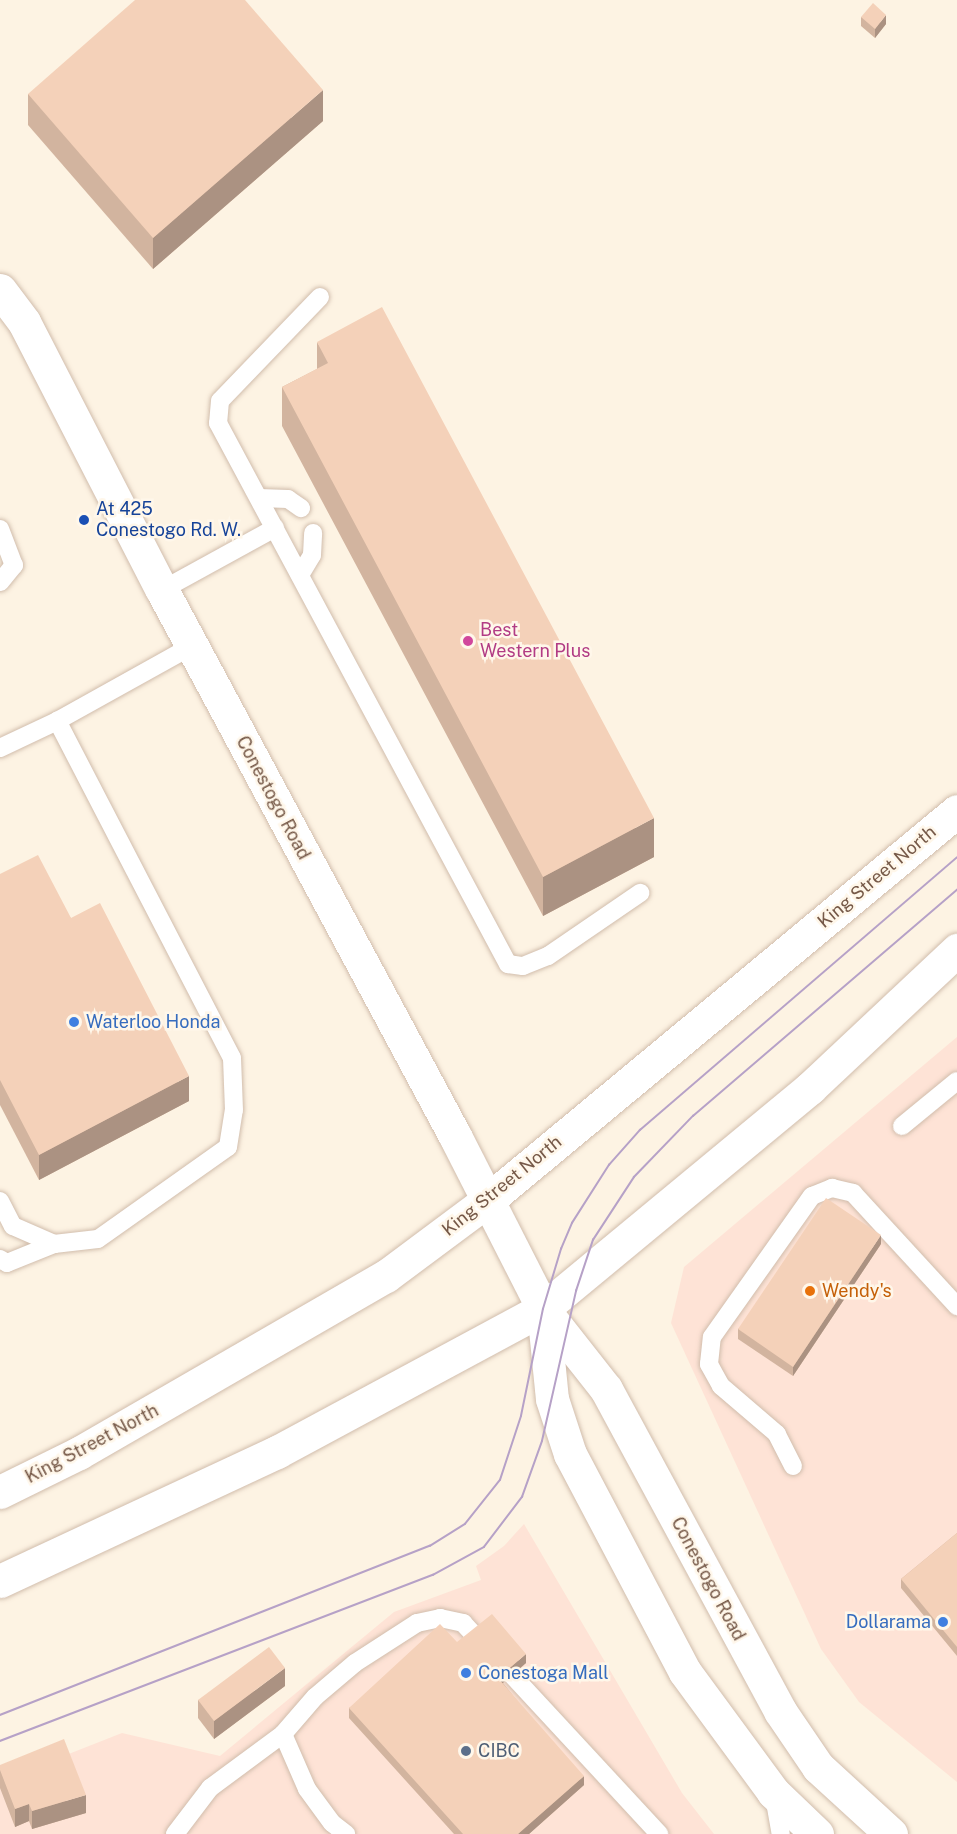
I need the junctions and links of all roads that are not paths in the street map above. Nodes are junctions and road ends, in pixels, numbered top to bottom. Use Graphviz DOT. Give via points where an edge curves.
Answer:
graph roads {
  1 [pos="0,290"];
  2 [pos="320,297"];
  3 [pos="259,498"];
  4 [pos="301,508"];
  5 [pos="275,528"];
  6 [pos="0,529"];
  7 [pos="313,533"];
  8 [pos="300,575"];
  9 [pos="0,582"];
  10 [pos="162,590"];
  11 [pos="192,646"];
  12 [pos="57,721"];
  13 [pos="0,747"];
  14 [pos="957,811"];
  15 [pos="640,893"];
  16 [pos="957,950"];
  17 [pos="957,1081"];
  18 [pos="902,1126"];
  19 [pos="0,1200"];
  20 [pos="488,1200"];
  21 [pos="54,1245"];
  22 [pos="0,1259"];
  23 [pos="957,1306"];
  24 [pos="543,1309"];
  25 [pos="793,1466"];
  26 [pos="0,1492"];
  27 [pos="0,1581"];
  28 [pos="476,1637"];
  29 [pos="512,1675"];
  30 [pos="283,1734"];
  31 [pos="773,1792"];
  32 [pos="175,1834"];
  33 [pos="346,1834"];
  34 [pos="659,1834"];
  35 [pos="782,1834"];
  36 [pos="817,1834"];
  37 [pos="891,1834"];
  1 -- 10 [label="street, Conestogo Road" via="24,322"];
  2 -- 3 [label="lane" via="220,401 218,423"];
  3 -- 4 [label="lane" via="288,499"];
  3 -- 5 [label="lane"];
  5 -- 8 [label="lane"];
  5 -- 10 [label="lane"];
  6 -- 9 [label="lane" via="14,565"];
  7 -- 8 [label="lane" via="312,555"];
  8 -- 15 [label="lane" via="508,964 523,966 548,956"];
  10 -- 11 [label="street, Conestogo Road"];
  11 -- 12 [label="lane"];
  11 -- 20 [label="street, Conestogo Road"];
  12 -- 13 [label="lane"];
  12 -- 21 [label="lane" via="232,1058 234,1110 228,1147 98,1239"];
  14 -- 20 [label="street, King Street North"];
  16 -- 24 [label="street" via="810,1088"];
  17 -- 18 [label="lane"];
  19 -- 21 [label="lane" via="13,1226"];
  20 -- 24 [label="street, Conestogo Road"];
  20 -- 26 [label="street, King Street North" via="386,1276 326,1313 80,1453"];
  21 -- 22 [label="lane" via="7,1263"];
  23 -- 25 [label="lane" via="853,1193 832,1188 812,1196 712,1337 709,1364 721,1386 777,1434"];
  24 -- 27 [label="street" via="277,1452"];
  24 -- 31 [label="street, Conestogo Road" via="552,1400 570,1454 685,1672"];
  24 -- 37 [label="street, Conestogo Road" via="606,1389 780,1711 818,1767"];
  28 -- 30 [label="lane" via="453,1619 417,1623 355,1663 315,1697"];
  29 -- 34 [label="lane"];
  30 -- 32 [label="lane" via="210,1788"];
  30 -- 33 [label="lane" via="308,1789"];
  31 -- 35 [label="lane"];
  31 -- 36 [label="street, Conestogo Road"];
}
